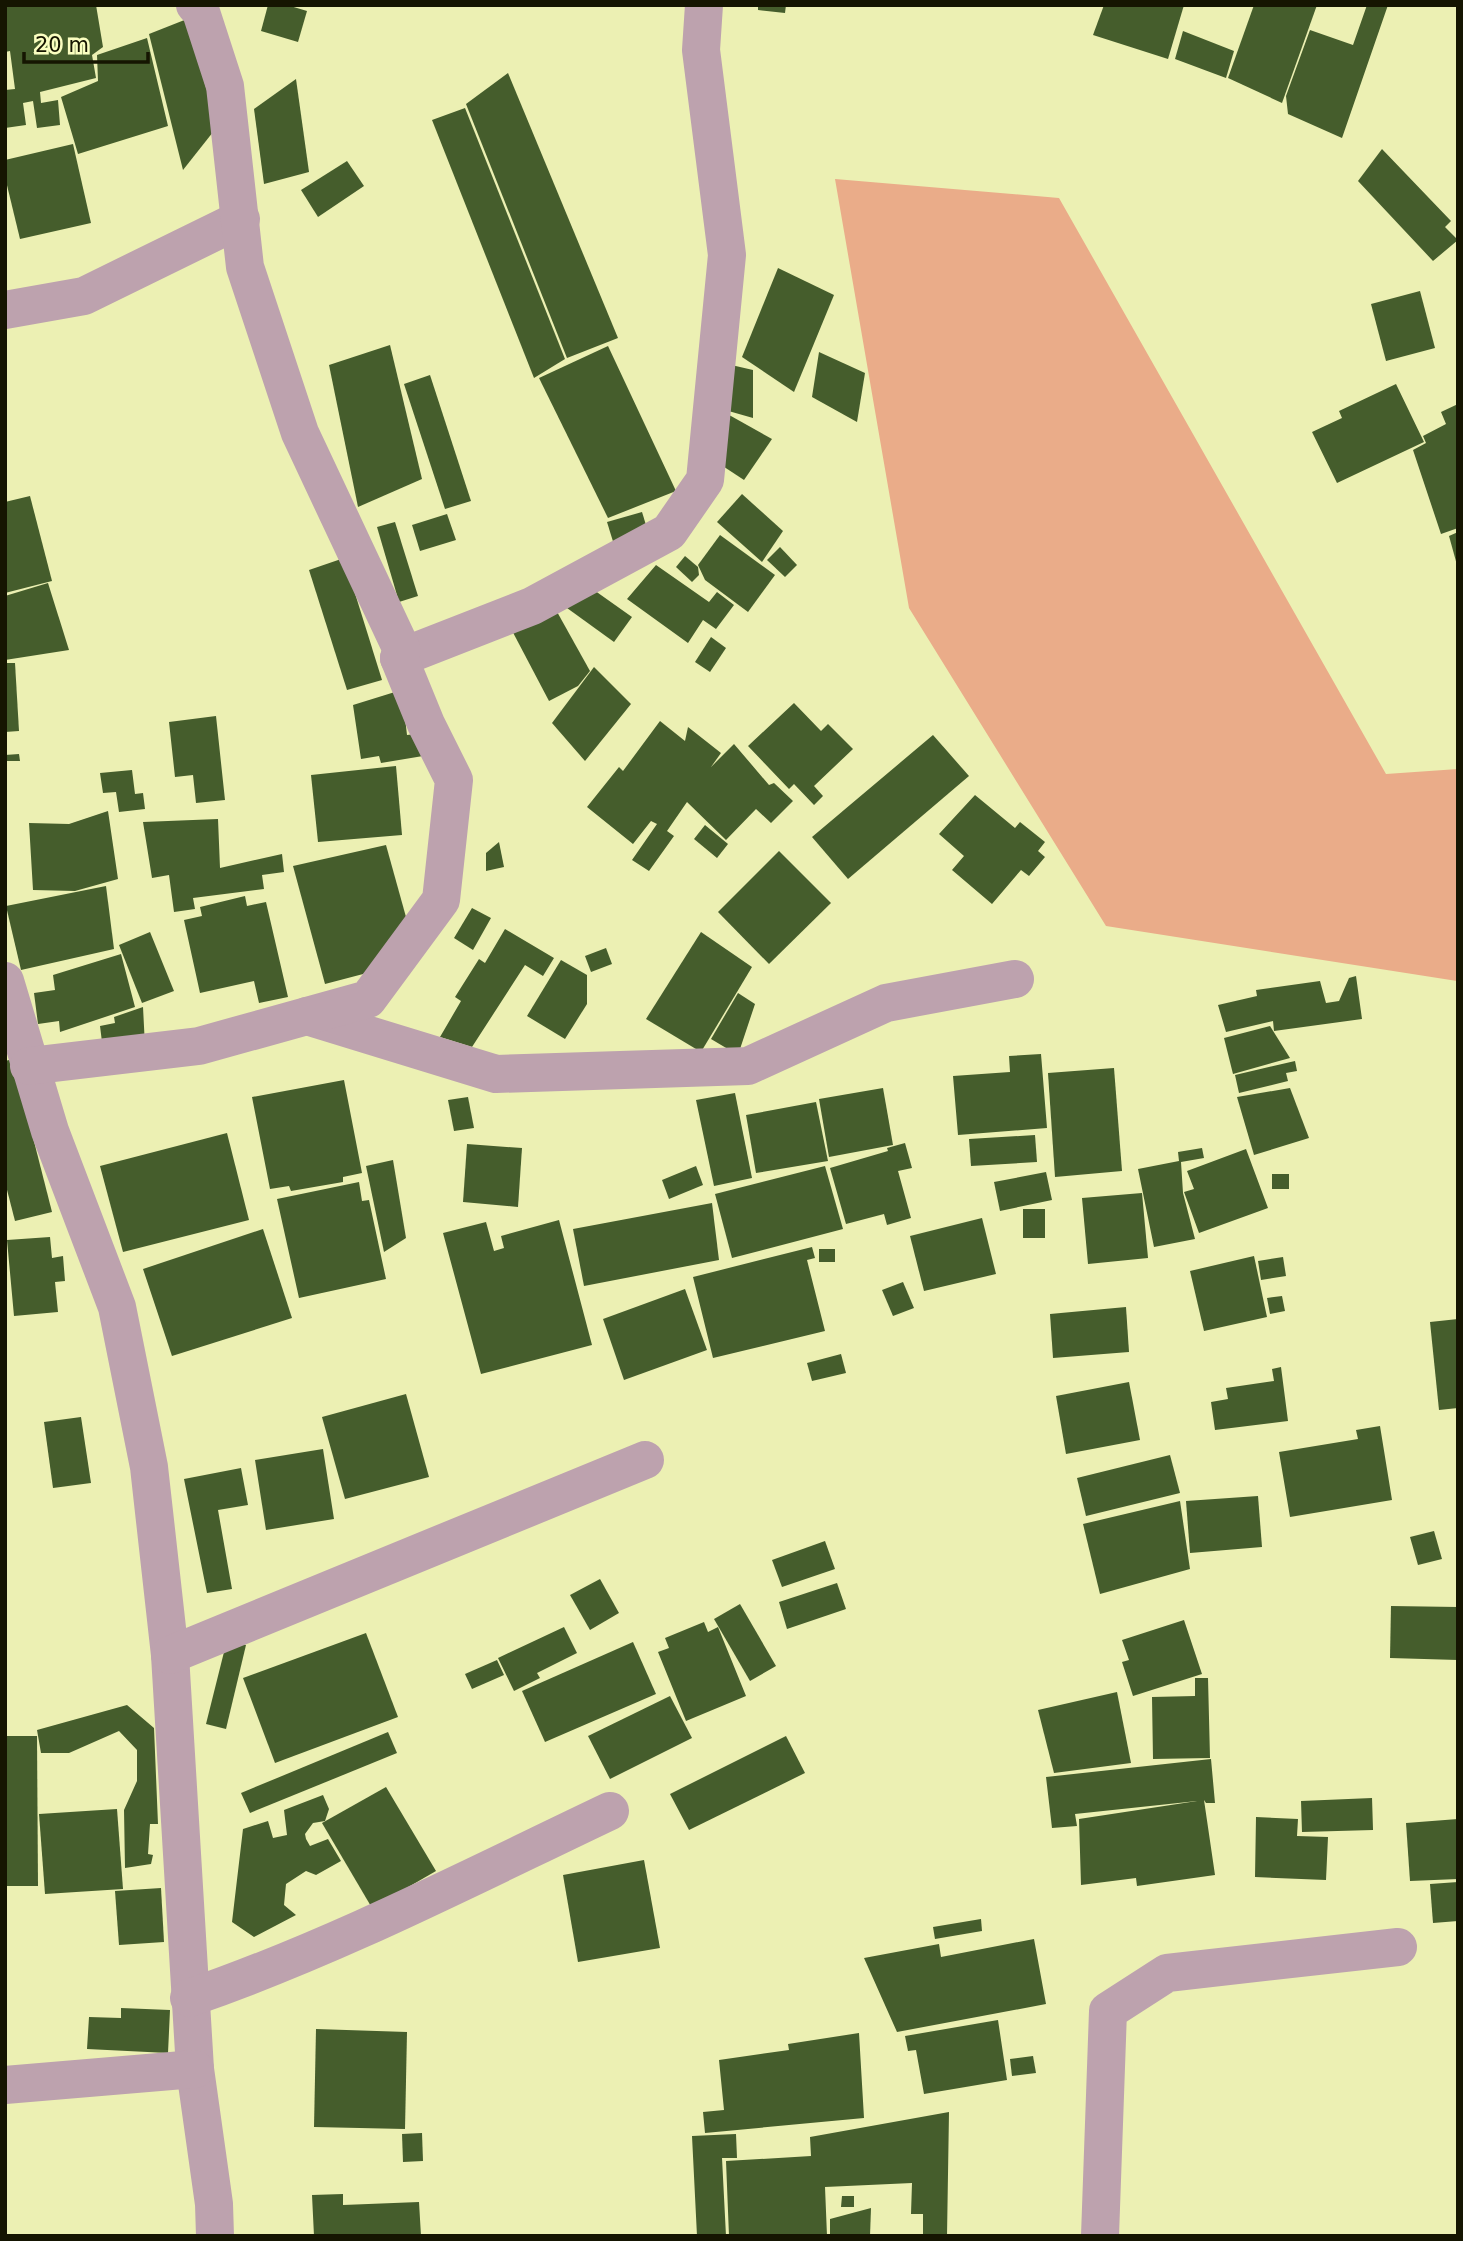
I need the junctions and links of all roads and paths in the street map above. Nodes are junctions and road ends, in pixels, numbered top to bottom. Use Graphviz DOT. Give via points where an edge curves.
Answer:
graph roads {
  1 [pos="195,5"];
  2 [pos="704,5"];
  3 [pos="241,219"];
  4 [pos="5,310"];
  5 [pos="400,658"];
  6 [pos="1015,979"];
  7 [pos="5,981"];
  8 [pos="307,1016"];
  9 [pos="29,1066"];
  10 [pos="645,1460"];
  11 [pos="170,1655"];
  12 [pos="610,1811"];
  13 [pos="1398,1947"];
  14 [pos="189,1997"];
  15 [pos="195,2069"];
  16 [pos="5,2085"];
  17 [pos="215,2236"];
  18 [pos="1101,2236"];
  1 -- 3 [label="street" via="225,86"];
  2 -- 5 [label="street" via="701,50 727,254 705,480 669,532 532,606"];
  3 -- 4 [label="street" via="84,296"];
  3 -- 5 [label="street" via="246,267 300,433 402,650"];
  5 -- 8 [label="street" via="454,780 441,900 368,999"];
  6 -- 8 [label="street" via="886,1003 748,1066 496,1074"];
  7 -- 9 [label="street"];
  8 -- 9 [label="street" via="199,1045"];
  9 -- 11 [label="street" via="117,1307 149,1467"];
  10 -- 11 [label="street"];
  11 -- 14 [label="street"];
  12 -- 14 [label="street" via="372,1924 252,1976"];
  13 -- 18 [label="street" via="1167,1973 1108,2011"];
  14 -- 15 [label="street"];
  15 -- 16 [label="street"];
  15 -- 17 [label="street"];
}
